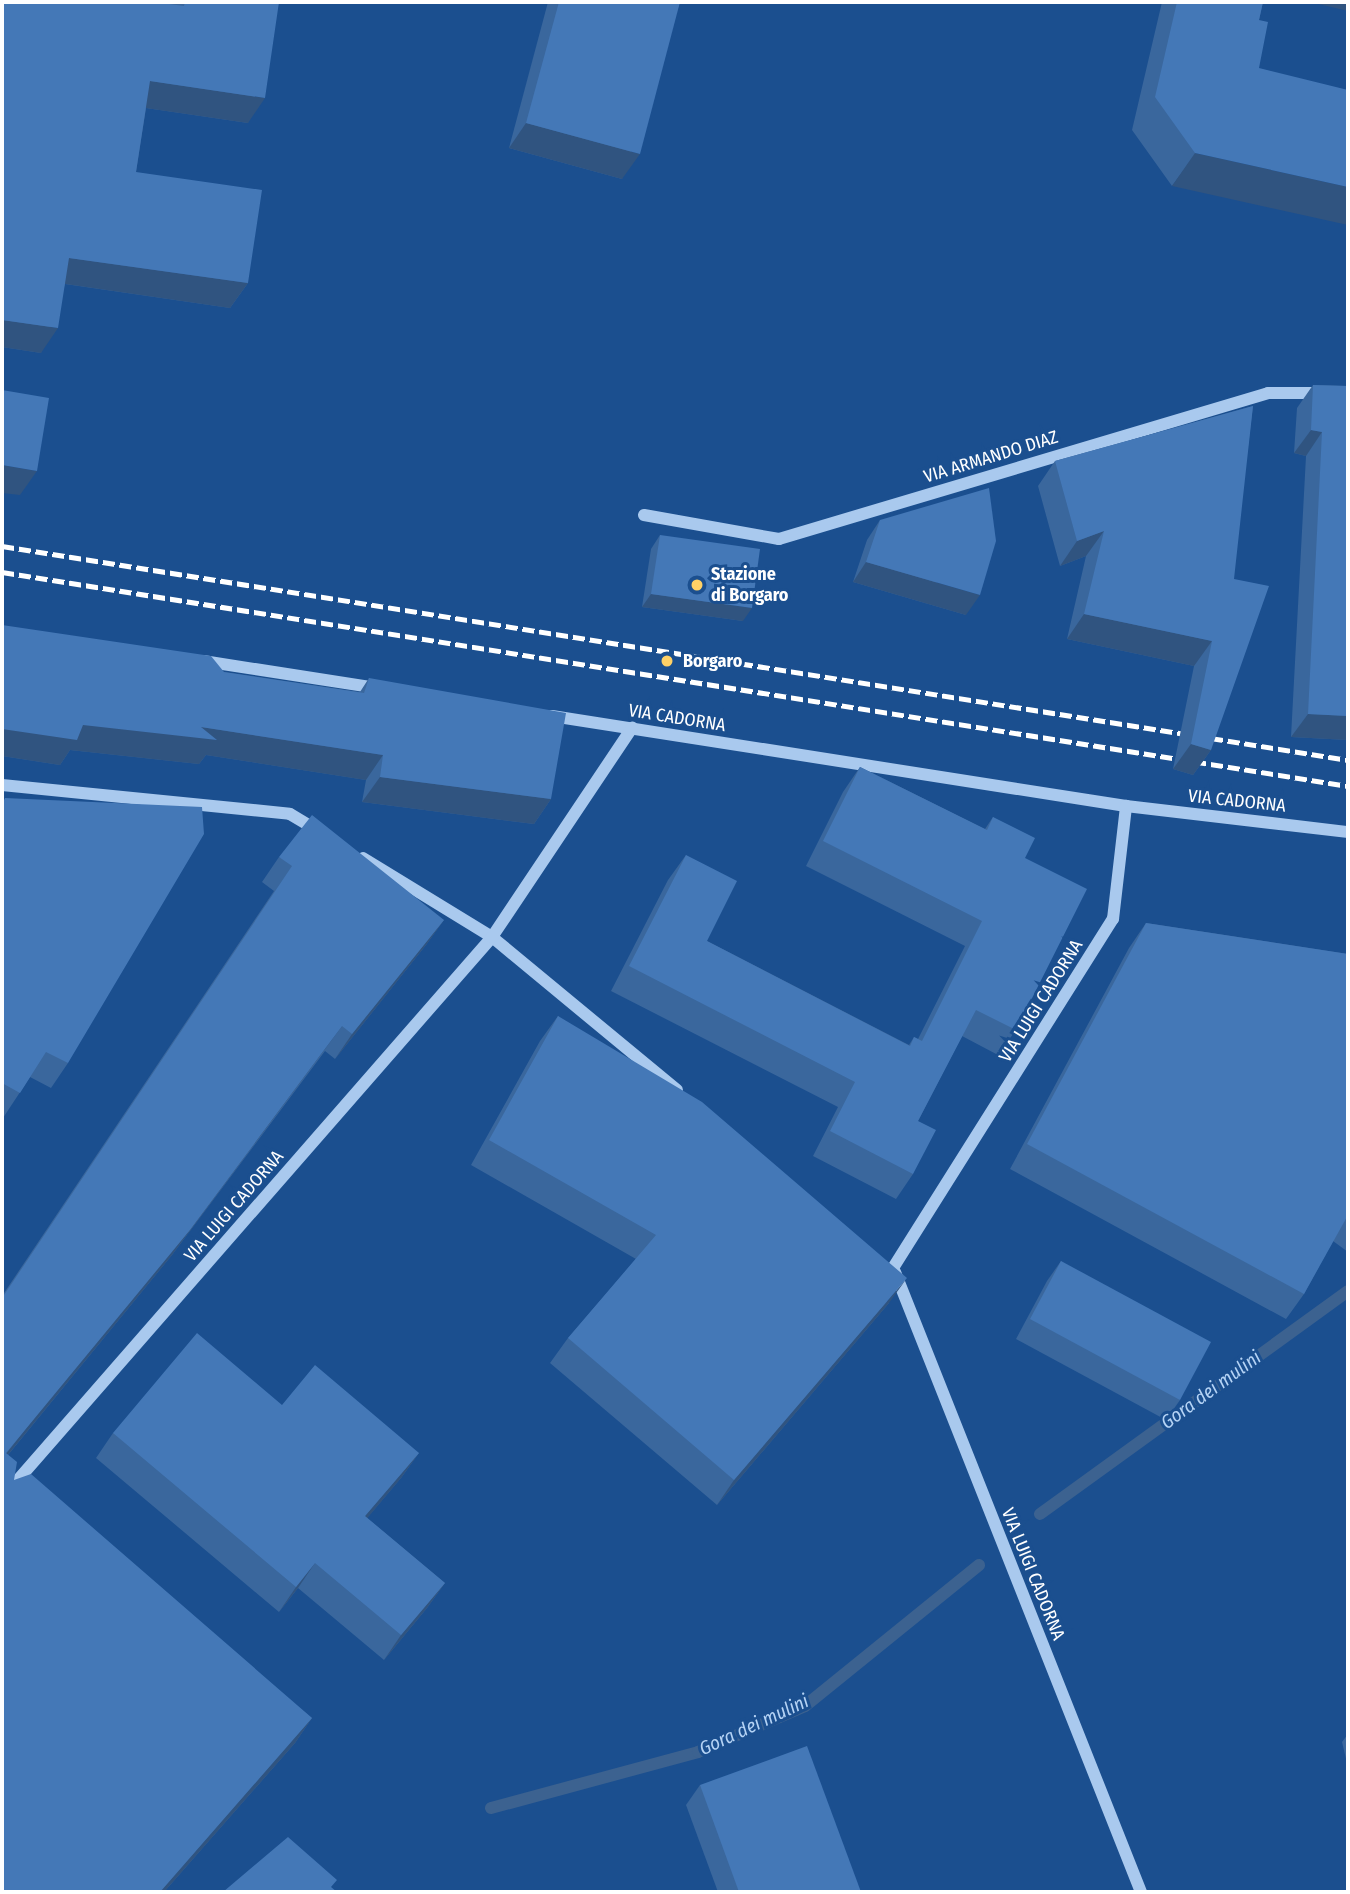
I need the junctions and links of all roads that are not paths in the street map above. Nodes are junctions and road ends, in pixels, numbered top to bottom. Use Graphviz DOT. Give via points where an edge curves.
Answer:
graph roads {
  1 [pos="1348,393"];
  2 [pos="644,515"];
  3 [pos="193,659"];
  4 [pos="399,692"];
  5 [pos="536,713"];
  6 [pos="632,728"];
  7 [pos="2,785"];
  8 [pos="1126,806"];
  9 [pos="1348,832"];
  10 [pos="326,835"];
  11 [pos="349,850"];
  12 [pos="492,937"];
  13 [pos="692,1102"];
  14 [pos="883,1259"];
  15 [pos="893,1268"];
  16 [pos="2,1498"];
  17 [pos="1141,1892"];
  1 -- 2 [label="street, VIA ARMANDO DIAZ" via="1268,393 779,539"];
  3 -- 4 [label="street"];
  5 -- 6 [label="street, VIA CADORNA"];
  6 -- 8 [label="street, VIA CADORNA"];
  6 -- 12 [label="street, VIA LUIGI CADORNA"];
  7 -- 10 [label="street" via="290,814"];
  8 -- 9 [label="street, VIA CADORNA"];
  8 -- 15 [label="street, VIA LUIGI CADORNA" via="1113,919"];
  11 -- 12 [label="street"];
  12 -- 13 [label="street"];
  12 -- 16 [label="street, VIA LUIGI CADORNA"];
  14 -- 15 [label="street, VIA LUIGI CADORNA"];
  15 -- 17 [label="street, VIA LUIGI CADORNA"];
}
